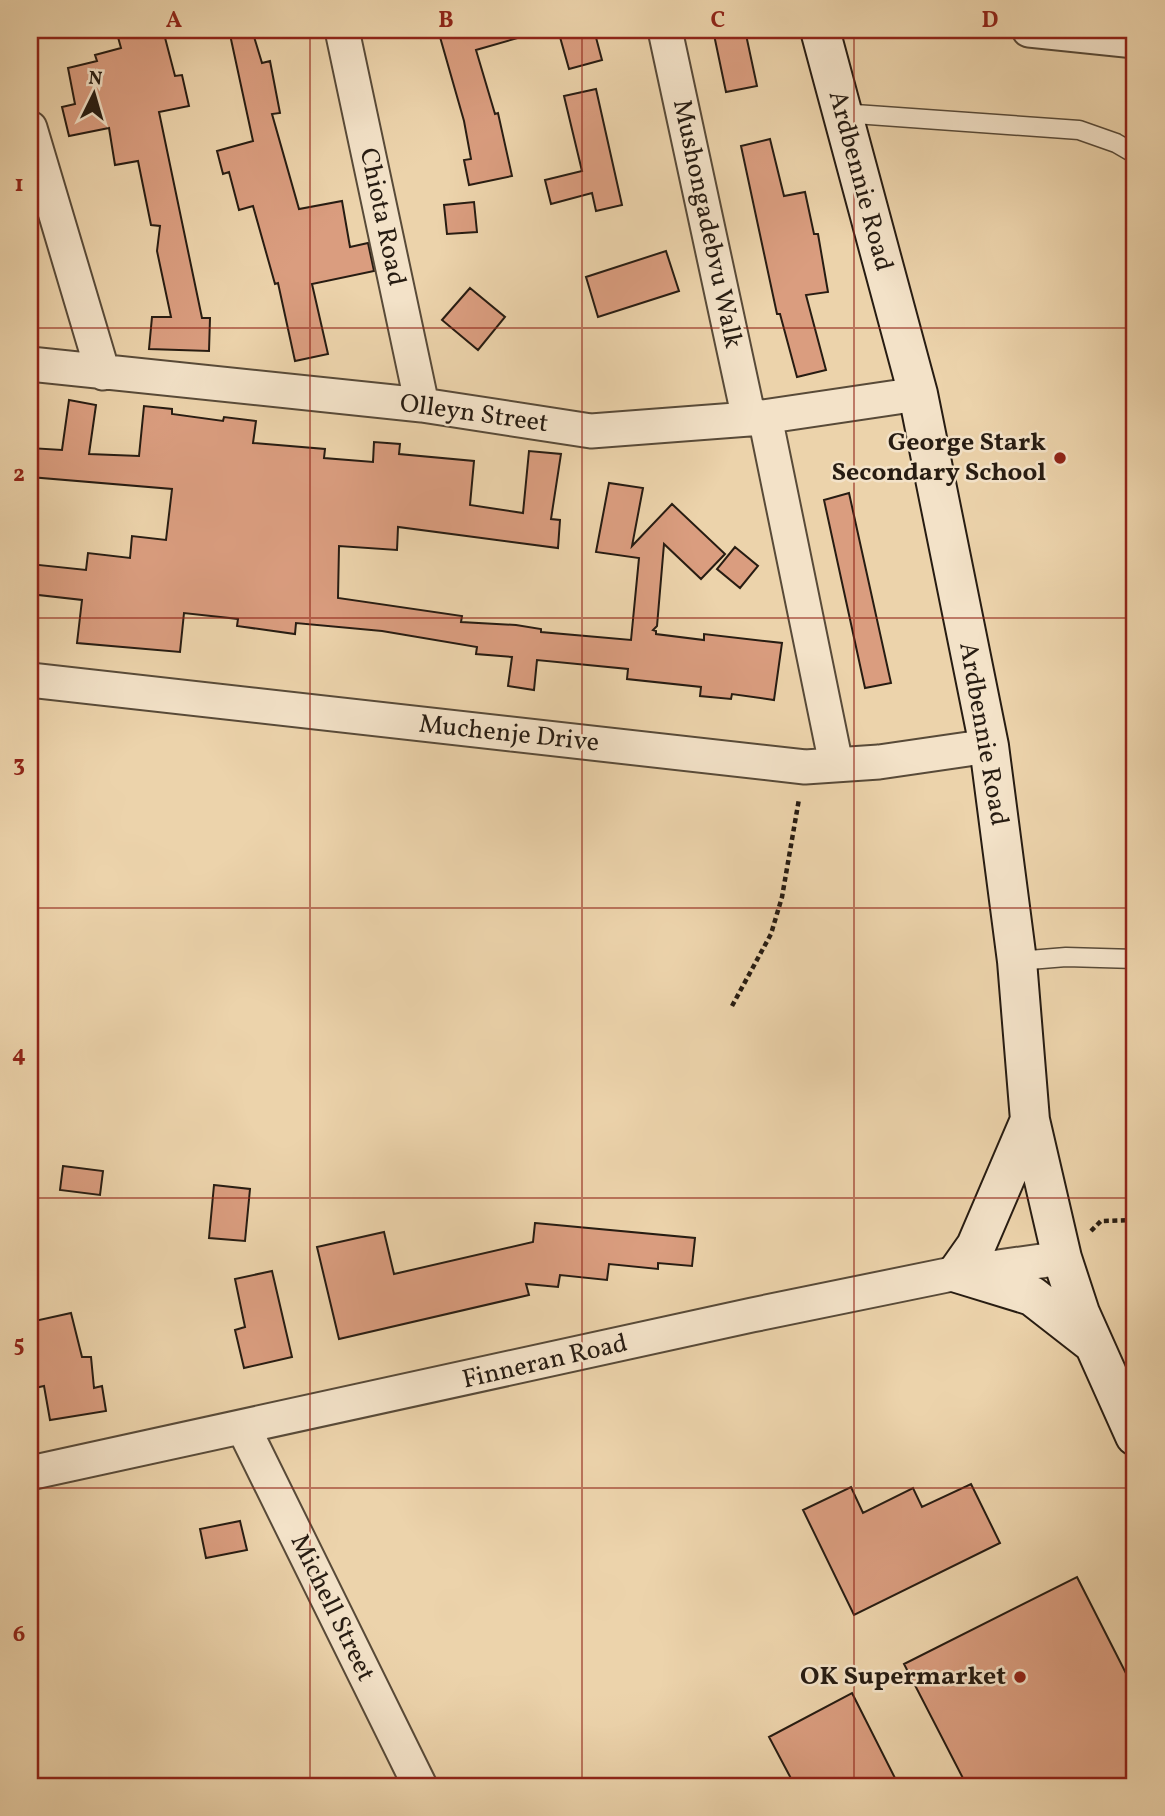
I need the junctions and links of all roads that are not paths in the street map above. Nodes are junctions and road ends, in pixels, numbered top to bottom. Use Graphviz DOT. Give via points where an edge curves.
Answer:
graph roads {
  1 [pos="342,30"];
  2 [pos="665,30"];
  3 [pos="820,30"];
  4 [pos="1029,30"];
  5 [pos="1135,41"];
  6 [pos="841,113"];
  7 [pos="30,128"];
  8 [pos="1135,155"];
  9 [pos="30,364"];
  10 [pos="103,373"];
  11 [pos="918,394"];
  12 [pos="422,405"];
  13 [pos="757,418"];
  14 [pos="30,680"];
  15 [pos="989,746"];
  16 [pos="820,765"];
  17 [pos="1135,959"];
  18 [pos="1017,961"];
  19 [pos="1030,1120"];
  20 [pos="1062,1258"];
  21 [pos="957,1273"];
  22 [pos="1092,1343"];
  23 [pos="244,1429"];
  24 [pos="1135,1436"];
  25 [pos="30,1473"];
  26 [pos="420,1786"];
  1 -- 12 [label="street, Chiota Road"];
  2 -- 13 [label="street, Mushongadebvu Walk"];
  3 -- 6 [label="main road, Ardbennie Road"];
  4 -- 5 [label="street"];
  6 -- 8 [label="lane" via="1079,130"];
  6 -- 11 [label="main road, Ardbennie Road"];
  7 -- 10 [label="street"];
  9 -- 10 [label="street, Olleyn Street"];
  10 -- 12 [label="street, Olleyn Street"];
  11 -- 13 [label="street, Olleyn Street"];
  11 -- 15 [label="main road, Ardbennie Road"];
  12 -- 13 [label="street, Olleyn Street" via="591,431"];
  13 -- 16 [label="street, Mushongadebvu Walk"];
  14 -- 16 [label="street, Muchenje Drive"];
  15 -- 16 [label="street, Muchenje Drive" via="880,762"];
  15 -- 18 [label="main road, Ardbennie Road"];
  17 -- 18 [label="lane"];
  18 -- 19 [label="main road, Ardbennie Road"];
  19 -- 20 [label="main road, Ardbennie Road"];
  19 -- 21 [label="main road" via="976,1246"];
  20 -- 21 [label="street, Finneran Road"];
  20 -- 22 [label="main road, Ardbennie Road"];
  21 -- 22 [label="main road" via="1032,1296"];
  21 -- 23 [label="street, Finneran Road"];
  22 -- 24 [label="main road, Ardbennie Road"];
  23 -- 25 [label="street, Finneran Road"];
  23 -- 26 [label="street, Michell Street"];
}
